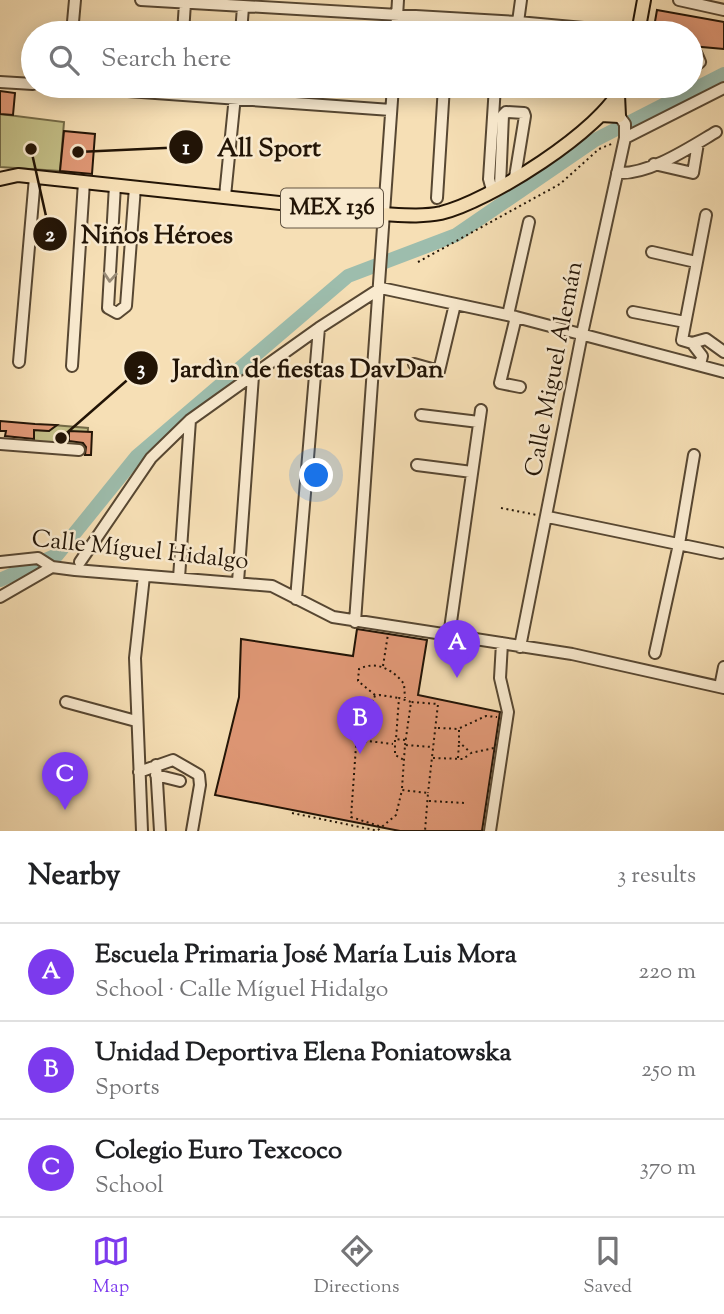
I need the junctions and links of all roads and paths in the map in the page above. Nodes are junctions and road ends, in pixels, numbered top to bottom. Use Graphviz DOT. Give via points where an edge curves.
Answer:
graph roads {
  1 [pos="75,0"];
  2 [pos="141,0"];
  3 [pos="398,0"];
  4 [pos="522,0"];
  5 [pos="644,0"];
  6 [pos="679,0"];
  7 [pos="185,3"];
  8 [pos="322,6"];
  9 [pos="243,7"];
  10 [pos="724,10"];
  11 [pos="397,16"];
  12 [pos="449,19"];
  13 [pos="73,21"];
  14 [pos="184,21"];
  15 [pos="242,21"];
  16 [pos="397,21"];
  17 [pos="460,21"];
  18 [pos="518,21"];
  19 [pos="640,21"];
  20 [pos="0,82"];
  21 [pos="21,83"];
  22 [pos="724,88"];
  23 [pos="223,98"];
  24 [pos="392,98"];
  25 [pos="443,98"];
  26 [pos="494,98"];
  27 [pos="614,98"];
  28 [pos="620,98"];
  29 [pos="702,98"];
  30 [pos="703,98"];
  31 [pos="235,100"];
  32 [pos="391,110"];
  33 [pos="601,115"];
  34 [pos="620,117"];
  35 [pos="716,131"];
  36 [pos="625,134"];
  37 [pos="698,143"];
  38 [pos="654,164"];
  39 [pos="617,173"];
  40 [pos="3,177"];
  41 [pos="35,177"];
  42 [pos="515,177"];
  43 [pos="84,182"];
  44 [pos="115,185"];
  45 [pos="135,187"];
  46 [pos="496,188"];
  47 [pos="225,196"];
  48 [pos="437,198"];
  49 [pos="382,214"];
  50 [pos="706,215"];
  51 [pos="529,222"];
  52 [pos="652,252"];
  53 [pos="418,262"];
  54 [pos="696,262"];
  55 [pos="381,284"];
  56 [pos="455,304"];
  57 [pos="633,312"];
  58 [pos="512,316"];
  59 [pos="685,322"];
  60 [pos="318,328"];
  61 [pos="582,334"];
  62 [pos="692,343"];
  63 [pos="721,350"];
  64 [pos="701,361"];
  65 [pos="19,362"];
  66 [pos="414,364"];
  67 [pos="72,366"];
  68 [pos="724,372"];
  69 [pos="253,376"];
  70 [pos="520,387"];
  71 [pos="421,415"];
  72 [pos="190,420"];
  73 [pos="0,443"];
  74 [pos="79,450"];
  75 [pos="694,455"];
  76 [pos="417,465"];
  77 [pos="472,472"];
  78 [pos="501,508"];
  79 [pos="548,517"];
  80 [pos="679,544"];
  81 [pos="721,553"];
  82 [pos="0,562"];
  83 [pos="80,562"];
  84 [pos="46,563"];
  85 [pos="144,576"];
  86 [pos="179,578"];
  87 [pos="238,582"];
  88 [pos="0,597"];
  89 [pos="296,598"];
  90 [pos="355,622"];
  91 [pos="390,627"];
  92 [pos="449,635"];
  93 [pos="502,643"];
  94 [pos="520,646"];
  95 [pos="654,653"];
  96 [pos="383,667"];
  97 [pos="724,667"];
  98 [pos="722,688"];
  99 [pos="375,695"];
  100 [pos="399,698"];
  101 [pos="405,698"];
  102 [pos="66,702"];
  103 [pos="411,702"];
  104 [pos="507,718"];
  105 [pos="136,721"];
  106 [pos="437,729"];
  107 [pos="459,729"];
  108 [pos="396,739"];
  109 [pos="406,740"];
  110 [pos="368,741"];
  111 [pos="459,742"];
  112 [pos="393,744"];
  113 [pos="405,745"];
  114 [pos="503,746"];
  115 [pos="435,747"];
  116 [pos="471,753"];
  117 [pos="433,758"];
  118 [pos="458,759"];
  119 [pos="404,761"];
  120 [pos="156,770"];
  121 [pos="139,772"];
  122 [pos="180,781"];
  123 [pos="401,790"];
  124 [pos="428,793"];
  125 [pos="428,802"];
  126 [pos="465,803"];
  127 [pos="292,813"];
  128 [pos="379,829"];
  129 [pos="142,831"];
  130 [pos="160,831"];
  131 [pos="192,831"];
  132 [pos="425,831"];
  133 [pos="490,831"];
  1 -- 13 [label="street"];
  2 -- 7 [label="street"];
  3 -- 11 [label="street"];
  4 -- 18 [label="street"];
  5 -- 19 [label="main road"];
  6 -- 10 [label="street"];
  7 -- 9 [label="street"];
  7 -- 14 [label="street"];
  8 -- 9 [label="street"];
  8 -- 11 [label="street"];
  9 -- 15 [label="street"];
  11 -- 12 [label="street"];
  11 -- 16 [label="street"];
  12 -- 17 [label="street"];
  20 -- 21 [label="street"];
  22 -- 30 [label="street"];
  23 -- 31 [label="street"];
  24 -- 32 [label="street"];
  25 -- 48 [label="street"];
  26 -- 46 [label="street" via="489,179"];
  27 -- 33 [label="main road, MEX 136"];
  28 -- 34 [label="main road"];
  29 -- 36 [label="street"];
  31 -- 32 [label="street"];
  31 -- 47 [label="street"];
  32 -- 49 [label="street"];
  33 -- 34 [label="main road"];
  33 -- 42 [label="main road, MEX 136" via="563,148"];
  34 -- 36 [label="street, Calle Miguel Alemán"];
  35 -- 37 [label="street"];
  36 -- 39 [label="street, Calle Miguel Alemán"];
  36 -- 53 [label="path" via="599,149 560,184"];
  37 -- 38 [label="street"];
  37 -- 38 [label="street" via="693,173"];
  38 -- 39 [label="street" via="629,174"];
  39 -- 61 [label="street, Calle Miguel Alemán"];
  40 -- 41 [label="main road, MEX 136"];
  41 -- 43 [label="main road, MEX 136"];
  41 -- 65 [label="street"];
  42 -- 46 [label="main road, MEX 136"];
  42 -- 46 [label="street" via="525,116 506,111"];
  43 -- 44 [label="main road, MEX 136"];
  43 -- 67 [label="street"];
  44 -- 45 [label="main road, MEX 136"];
  44 -- 45 [label="street, one-way" via="108,309 117,313 126,306"];
  45 -- 47 [label="main road, MEX 136"];
  46 -- 49 [label="main road, MEX 136" via="439,214"];
  47 -- 49 [label="main road, MEX 136"];
  49 -- 55 [label="street"];
  50 -- 54 [label="street"];
  51 -- 58 [label="street"];
  52 -- 54 [label="street"];
  54 -- 59 [label="street"];
  55 -- 56 [label="street"];
  55 -- 60 [label="street"];
  55 -- 90 [label="street"];
  56 -- 58 [label="street"];
  56 -- 66 [label="street" via="439,370"];
  57 -- 59 [label="street"];
  58 -- 61 [label="street"];
  58 -- 70 [label="street" via="500,383"];
  59 -- 62 [label="street" via="682,340"];
  60 -- 69 [label="street"];
  60 -- 89 [label="street"];
  61 -- 64 [label="street"];
  61 -- 79 [label="street, Calle Miguel Alemán"];
  62 -- 63 [label="street" via="706,339"];
  62 -- 64 [label="street"];
  63 -- 64 [label="street"];
  64 -- 68 [label="street"];
  69 -- 72 [label="street"];
  69 -- 87 [label="street"];
  71 -- 77 [label="street" via="480,416"];
  72 -- 83 [label="street" via="151,458"];
  72 -- 86 [label="street"];
  73 -- 74 [label="street"];
  75 -- 80 [label="street"];
  76 -- 77 [label="street"];
  77 -- 92 [label="street"];
  78 -- 79 [label="path"];
  79 -- 80 [label="street"];
  79 -- 94 [label="street, Calle Miguel Alemán"];
  80 -- 81 [label="street"];
  80 -- 95 [label="street"];
  82 -- 84 [label="street, Calle Míguel Hidalgo"];
  84 -- 85 [label="street, Calle Míguel Hidalgo"];
  84 -- 88 [label="street"];
  85 -- 86 [label="street, Calle Míguel Hidalgo"];
  85 -- 105 [label="street" via="135,658"];
  86 -- 87 [label="street, Calle Míguel Hidalgo"];
  87 -- 89 [label="street, Calle Míguel Hidalgo" via="272,586"];
  89 -- 90 [label="street, Calle Míguel Hidalgo" via="333,617"];
  90 -- 91 [label="street, Calle Míguel Hidalgo"];
  91 -- 92 [label="street, Calle Míguel Hidalgo"];
  91 -- 96 [label="path"];
  92 -- 93 [label="street, Calle Míguel Hidalgo"];
  93 -- 94 [label="street, Calle Míguel Hidalgo"];
  93 -- 104 [label="street" via="500,678"];
  94 -- 98 [label="street, Calle Míguel Hidalgo"];
  96 -- 99 [label="path" via="364,666 356,674 362,687"];
  96 -- 101 [label="path" via="398,675"];
  97 -- 98 [label="street"];
  99 -- 100 [label="path"];
  99 -- 110 [label="path"];
  100 -- 101 [label="path"];
  100 -- 108 [label="path"];
  101 -- 103 [label="path"];
  102 -- 105 [label="street"];
  103 -- 106 [label="path" via="438,704"];
  103 -- 109 [label="path"];
  104 -- 107 [label="path" via="486,716"];
  104 -- 114 [label="street"];
  105 -- 121 [label="street"];
  106 -- 107 [label="path"];
  106 -- 115 [label="path"];
  107 -- 111 [label="path"];
  108 -- 109 [label="path"];
  108 -- 112 [label="path"];
  109 -- 113 [label="path"];
  110 -- 112 [label="path"];
  110 -- 128 [label="path" via="356,746 349,809 352,819"];
  111 -- 116 [label="path"];
  111 -- 118 [label="path"];
  112 -- 119 [label="path" via="395,755"];
  113 -- 115 [label="path"];
  113 -- 119 [label="path"];
  114 -- 116 [label="path"];
  114 -- 133 [label="street"];
  115 -- 117 [label="path"];
  116 -- 118 [label="path"];
  117 -- 118 [label="path"];
  117 -- 124 [label="path"];
  119 -- 123 [label="path"];
  120 -- 121 [label="street"];
  120 -- 122 [label="street"];
  120 -- 130 [label="street"];
  120 -- 131 [label="street" via="173,760 199,775"];
  121 -- 129 [label="street"];
  123 -- 124 [label="path"];
  123 -- 128 [label="path" via="396,815"];
  124 -- 125 [label="path"];
  125 -- 126 [label="path"];
  125 -- 132 [label="path"];
  127 -- 128 [label="path"];
}
